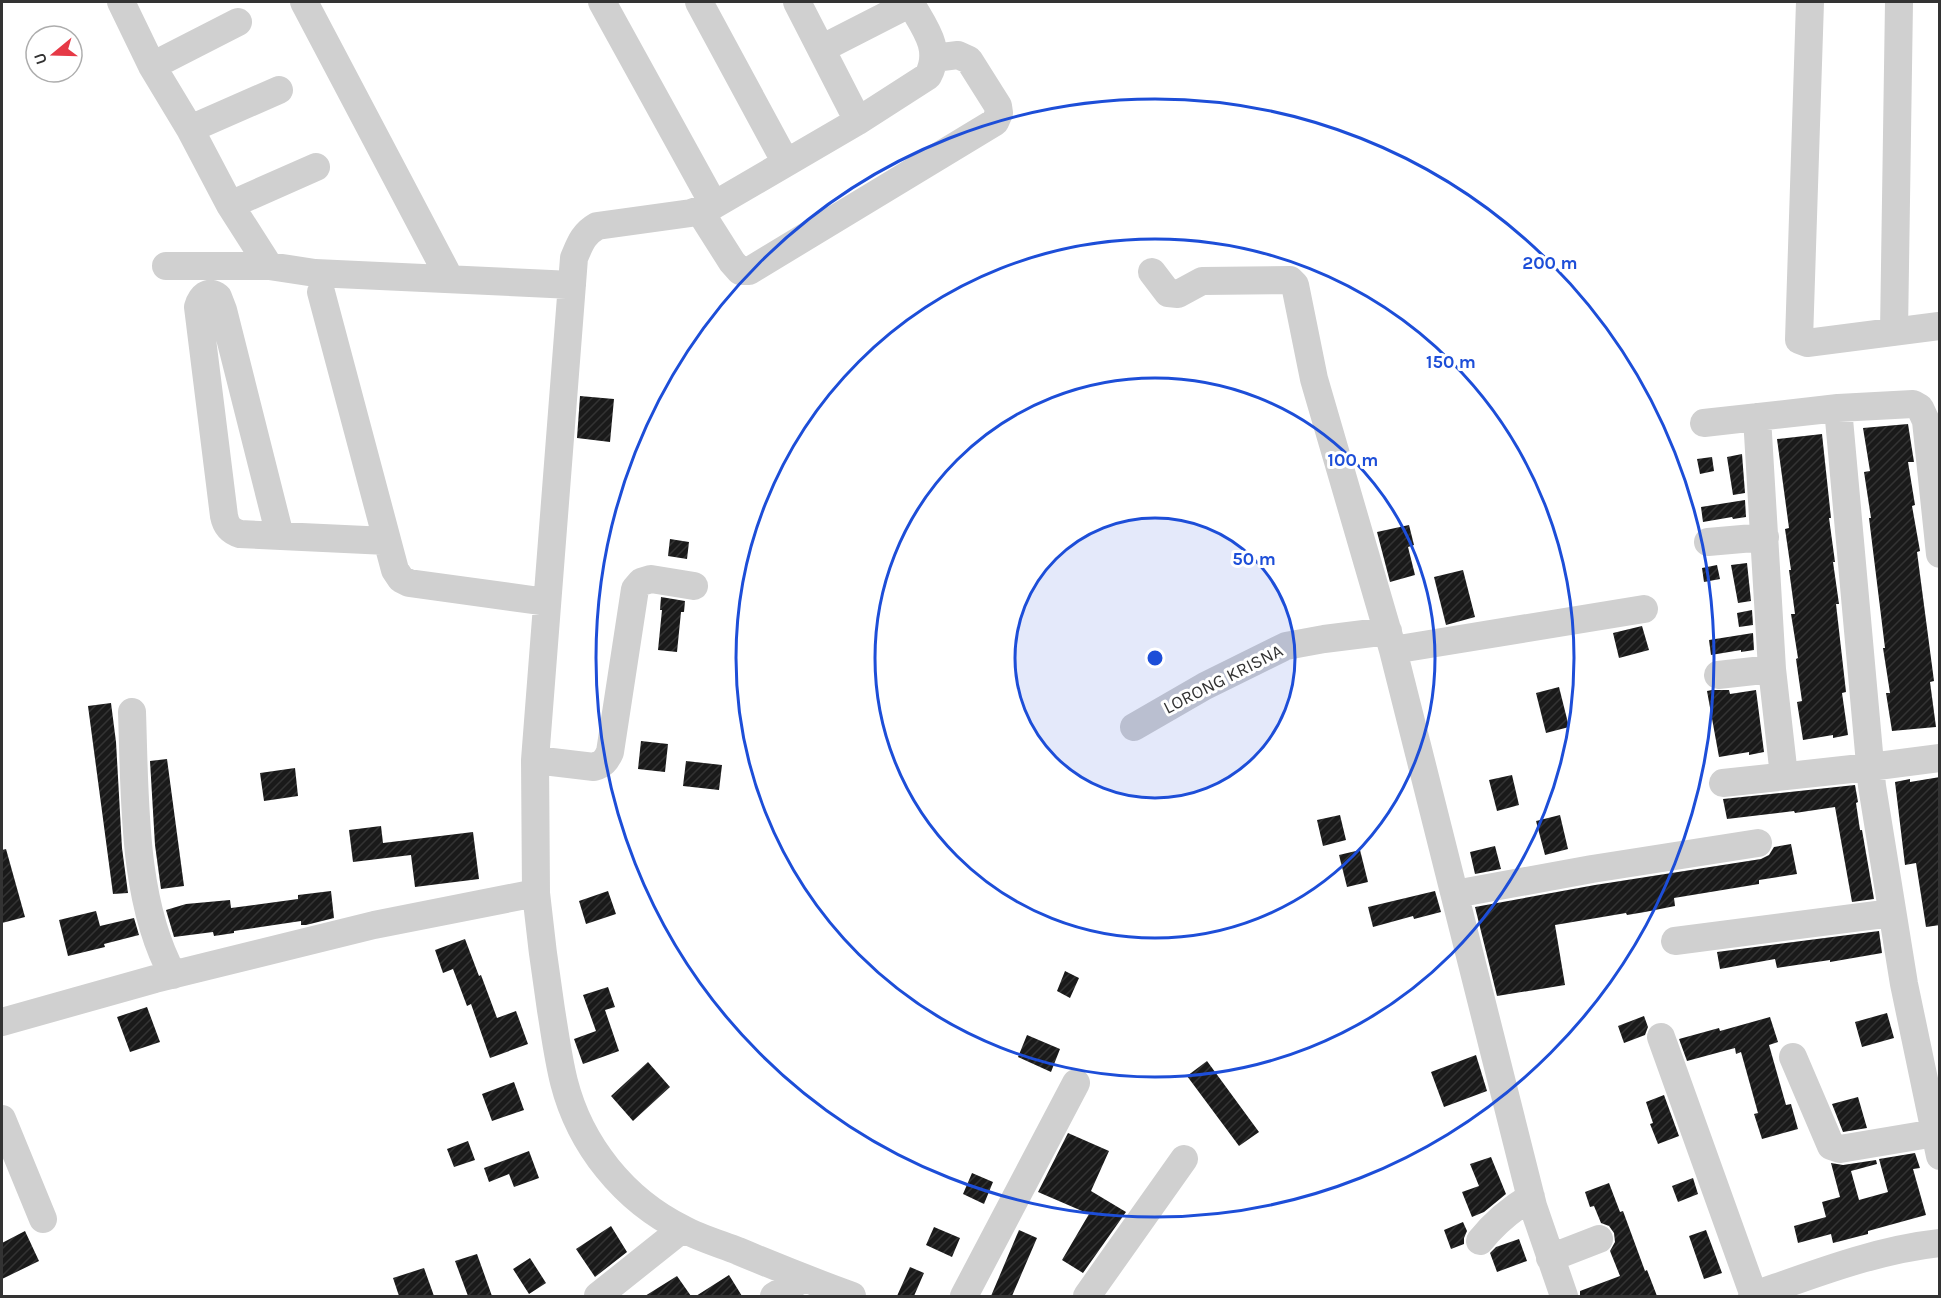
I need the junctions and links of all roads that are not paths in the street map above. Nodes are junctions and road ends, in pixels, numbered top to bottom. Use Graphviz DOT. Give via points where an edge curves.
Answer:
graph roads {
  1 [pos="121,2"];
  2 [pos="304,2"];
  3 [pos="602,2"];
  4 [pos="699,2"];
  5 [pos="797,2"];
  6 [pos="910,2"];
  7 [pos="1810,2"];
  8 [pos="1899,2"];
  9 [pos="238,22"];
  10 [pos="821,49"];
  11 [pos="934,57"];
  12 [pos="152,66"];
  13 [pos="279,90"];
  14 [pos="858,121"];
  15 [pos="190,129"];
  16 [pos="786,163"];
  17 [pos="316,167"];
  18 [pos="230,205"];
  19 [pos="706,207"];
  20 [pos="166,266"];
  21 [pos="269,266"];
  22 [pos="1152,272"];
  23 [pos="450,279"];
  24 [pos="572,285"];
  25 [pos="321,292"];
  26 [pos="1939,326"];
  27 [pos="1894,332"];
  28 [pos="1838,408"];
  29 [pos="1757,417"];
  30 [pos="1704,423"];
  31 [pos="280,536"];
  32 [pos="1765,537"];
  33 [pos="387,541"];
  34 [pos="1708,542"];
  35 [pos="1940,554"];
  36 [pos="694,586"];
  37 [pos="547,602"];
  38 [pos="1644,609"];
  39 [pos="1391,640"];
  40 [pos="1772,669"];
  41 [pos="1718,675"];
  42 [pos="132,711"];
  43 [pos="1134,727"];
  44 [pos="1940,758"];
  45 [pos="535,760"];
  46 [pos="1870,767"];
  47 [pos="1784,776"];
  48 [pos="1723,783"];
  49 [pos="1758,843"];
  50 [pos="536,893"];
  51 [pos="1455,894"];
  52 [pos="1892,913"];
  53 [pos="1675,941"];
  54 [pos="173,975"];
  55 [pos="2,1020"];
  56 [pos="1661,1037"];
  57 [pos="1793,1057"];
  58 [pos="1076,1083"];
  59 [pos="2,1119"];
  60 [pos="1937,1145"];
  61 [pos="1184,1159"];
  62 [pos="1531,1197"];
  63 [pos="43,1219"];
  64 [pos="682,1229"];
  65 [pos="1599,1239"];
  66 [pos="1480,1241"];
  67 [pos="1940,1243"];
  68 [pos="1550,1258"];
  69 [pos="804,1278"];
  70 [pos="598,1296"];
  71 [pos="774,1296"];
  72 [pos="852,1296"];
  73 [pos="964,1296"];
  74 [pos="1087,1296"];
  75 [pos="1564,1296"];
  76 [pos="1753,1296"];
  1 -- 12 [label="street"];
  2 -- 23 [label="street"];
  3 -- 19 [label="street"];
  4 -- 16 [label="street"];
  5 -- 10 [label="street"];
  6 -- 10 [label="street"];
  6 -- 11 [label="street" via="931,40"];
  7 -- 27 [label="street" via="1800,339 1807,343"];
  8 -- 27 [label="street"];
  9 -- 12 [label="street"];
  10 -- 14 [label="street"];
  11 -- 14 [label="street" via="928,76"];
  11 -- 19 [label="street" via="958,55 969,60 998,105 995,122 749,271 740,271 732,262"];
  12 -- 15 [label="street"];
  13 -- 15 [label="street"];
  14 -- 16 [label="street"];
  15 -- 18 [label="street"];
  16 -- 19 [label="street"];
  17 -- 18 [label="street"];
  18 -- 21 [label="street"];
  19 -- 24 [label="street" via="691,213 605,224 588,231 574,258"];
  20 -- 21 [label="street"];
  21 -- 23 [label="street" via="315,273"];
  22 -- 39 [label="street" via="1172,294 1202,281 1290,280 1295,285 1314,379"];
  23 -- 24 [label="street"];
  24 -- 37 [label="street"];
  25 -- 33 [label="street"];
  26 -- 27 [label="street"];
  28 -- 29 [label="street"];
  28 -- 35 [label="street" via="1913,404 1920,408 1926,421"];
  28 -- 46 [label="street"];
  29 -- 30 [label="street"];
  29 -- 32 [label="street"];
  31 -- 31 [label="street" via="240,534 226,524 198,307 200,300 211,293 218,297 223,310"];
  31 -- 33 [label="street"];
  32 -- 34 [label="street"];
  32 -- 40 [label="street"];
  33 -- 37 [label="street" via="395,570 409,583"];
  36 -- 45 [label="street" via="651,579 640,582 635,589 606,760 594,766"];
  37 -- 45 [label="street"];
  38 -- 39 [label="street, LORONG KRISNA"];
  39 -- 43 [label="street, LORONG KRISNA" via="1324,639 1286,646 1189,694"];
  39 -- 51 [label="street"];
  40 -- 41 [label="street"];
  40 -- 47 [label="street"];
  42 -- 54 [label="street" via="142,875 161,954"];
  44 -- 46 [label="street"];
  45 -- 50 [label="street"];
  46 -- 47 [label="street"];
  46 -- 52 [label="street"];
  47 -- 48 [label="street"];
  49 -- 51 [label="street"];
  50 -- 54 [label="street" via="374,925"];
  50 -- 64 [label="street" via="559,1060 576,1115 608,1171 629,1192"];
  51 -- 62 [label="street"];
  52 -- 53 [label="street"];
  52 -- 60 [label="street"];
  54 -- 55 [label="street"];
  56 -- 76 [label="street"];
  57 -- 60 [label="street" via="1831,1146 1840,1149"];
  58 -- 73 [label="street"];
  59 -- 63 [label="street"];
  61 -- 74 [label="street"];
  62 -- 66 [label="street" via="1493,1224"];
  62 -- 68 [label="street"];
  64 -- 69 [label="street"];
  64 -- 70 [label="street"];
  65 -- 68 [label="street"];
  67 -- 76 [label="street" via="1847,1264"];
  68 -- 75 [label="street"];
  69 -- 71 [label="street"];
  69 -- 72 [label="street"];
}
